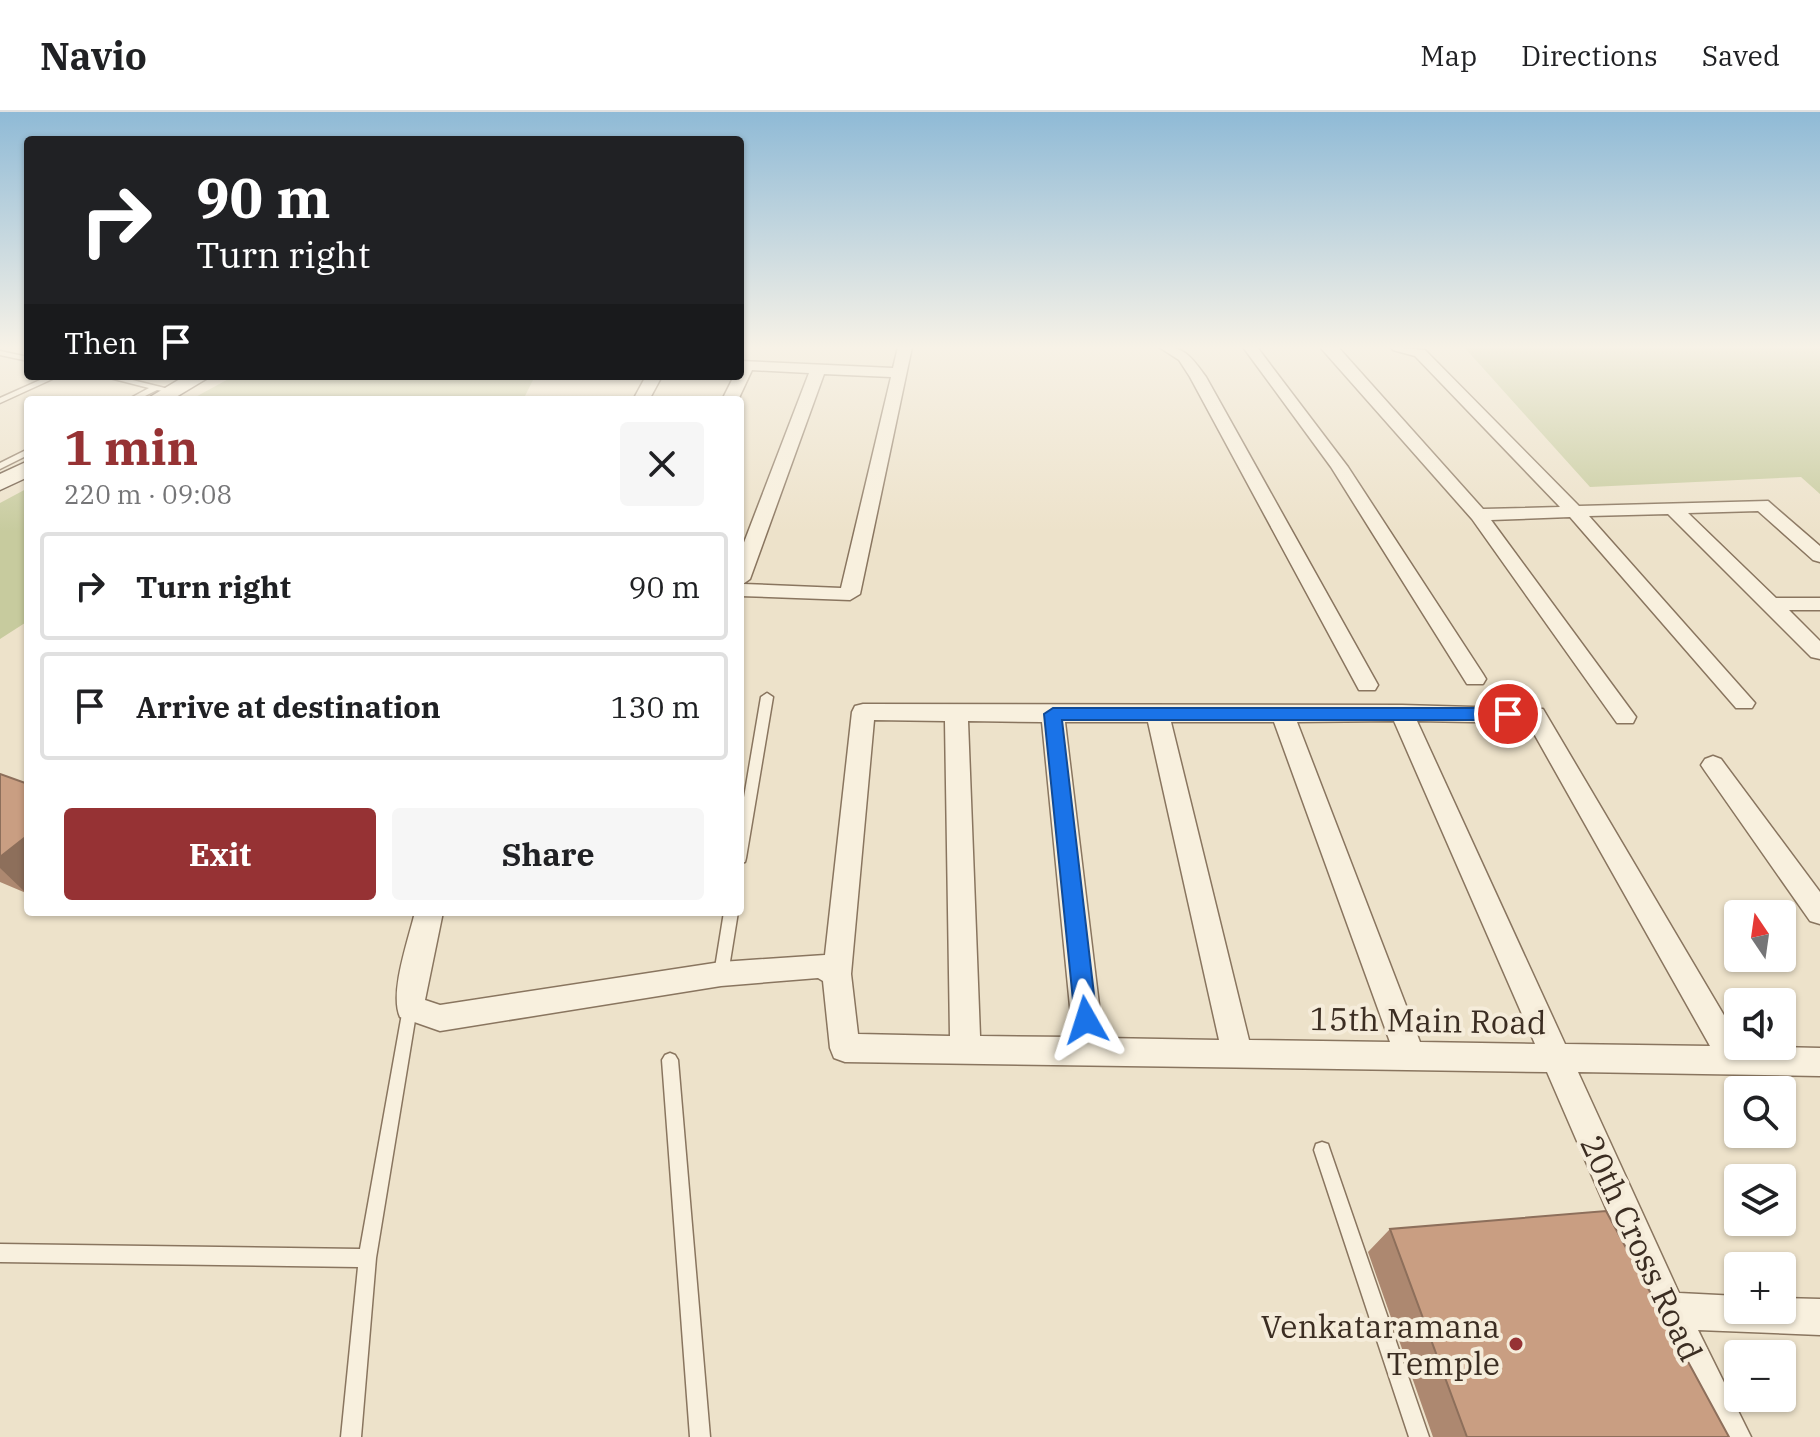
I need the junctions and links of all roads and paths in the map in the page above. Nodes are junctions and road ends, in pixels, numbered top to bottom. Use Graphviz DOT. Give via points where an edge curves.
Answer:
graph roads {
  1 [pos="803,409"];
  2 [pos="891,409"];
  3 [pos="1215,409"];
  4 [pos="1297,409"];
  5 [pos="1387,409"];
  6 [pos="1474,409"];
  7 [pos="24,454"];
  8 [pos="0,466"];
  9 [pos="24,470"];
  10 [pos="0,483"];
  11 [pos="1673,508"];
  12 [pos="1574,511"];
  13 [pos="1478,515"];
  14 [pos="1820,556"];
  15 [pos="744,568"];
  16 [pos="744,590"];
  17 [pos="1773,604"];
  18 [pos="1820,604"];
  19 [pos="1819,652"];
  20 [pos="1475,679"];
  21 [pos="1367,685"];
  22 [pos="767,697"];
  23 [pos="1744,703"];
  24 [pos="956,713"];
  25 [pos="1402,713"];
  26 [pos="1053,714"];
  27 [pos="1158,714"];
  28 [pos="1283,714"];
  29 [pos="1625,717"];
  30 [pos="1713,765"];
  31 [pos="744,834"];
  32 [pos="1820,913"];
  33 [pos="428,916"];
  34 [pos="730,916"];
  35 [pos="721,974"];
  36 [pos="837,974"];
  37 [pos="410,1008"];
  38 [pos="1724,1043"];
  39 [pos="965,1049"];
  40 [pos="1089,1051"];
  41 [pos="1237,1053"];
  42 [pos="1410,1055"];
  43 [pos="1554,1058"];
  44 [pos="670,1060"];
  45 [pos="1724,1060"];
  46 [pos="1734,1060"];
  47 [pos="1820,1062"];
  48 [pos="1322,1150"];
  49 [pos="0,1253"];
  50 [pos="367,1258"];
  51 [pos="1669,1311"];
  52 [pos="1820,1317"];
  53 [pos="351,1437"];
  54 [pos="700,1437"];
  55 [pos="1419,1437"];
  56 [pos="1732,1437"];
  1 -- 15 [label="street"];
  2 -- 16 [label="street" via="850,594"];
  3 -- 21 [label="street"];
  4 -- 20 [label="street"];
  5 -- 13 [label="street"];
  6 -- 12 [label="street"];
  7 -- 8 [label="lane"];
  9 -- 10 [label="main road"];
  11 -- 12 [label="street"];
  11 -- 14 [label="street" via="1762,505"];
  11 -- 17 [label="street"];
  12 -- 13 [label="street"];
  12 -- 23 [label="street"];
  13 -- 29 [label="street"];
  17 -- 18 [label="street"];
  17 -- 19 [label="street"];
  22 -- 31 [label="lane"];
  24 -- 26 [label="street"];
  24 -- 36 [label="street" via="863,712"];
  24 -- 39 [label="street"];
  25 -- 28 [label="street"];
  25 -- 38 [label="street" via="1535,715"];
  25 -- 43 [label="street, 20th Cross Road"];
  26 -- 27 [label="street"];
  26 -- 40 [label="street"];
  27 -- 28 [label="street"];
  27 -- 41 [label="street"];
  28 -- 42 [label="street"];
  30 -- 32 [label="street"];
  33 -- 37 [label="street"];
  34 -- 35 [label="lane"];
  35 -- 36 [label="street" via="821,966"];
  35 -- 37 [label="street" via="440,1018"];
  36 -- 39 [label="street, 15th Main Road" via="845,1048"];
  37 -- 50 [label="lane"];
  39 -- 40 [label="street, 15th Main Road"];
  40 -- 41 [label="street, 15th Main Road"];
  41 -- 42 [label="street, 15th Main Road"];
  42 -- 43 [label="street, 15th Main Road"];
  43 -- 45 [label="street, 15th Main Road"];
  43 -- 51 [label="street, 20th Cross Road"];
  44 -- 54 [label="lane"];
  46 -- 47 [label="street, 15th Main Road"];
  48 -- 55 [label="lane"];
  49 -- 50 [label="lane"];
  50 -- 53 [label="lane"];
  51 -- 52 [label="street"];
  51 -- 56 [label="street, 20th Cross Road"];
}
